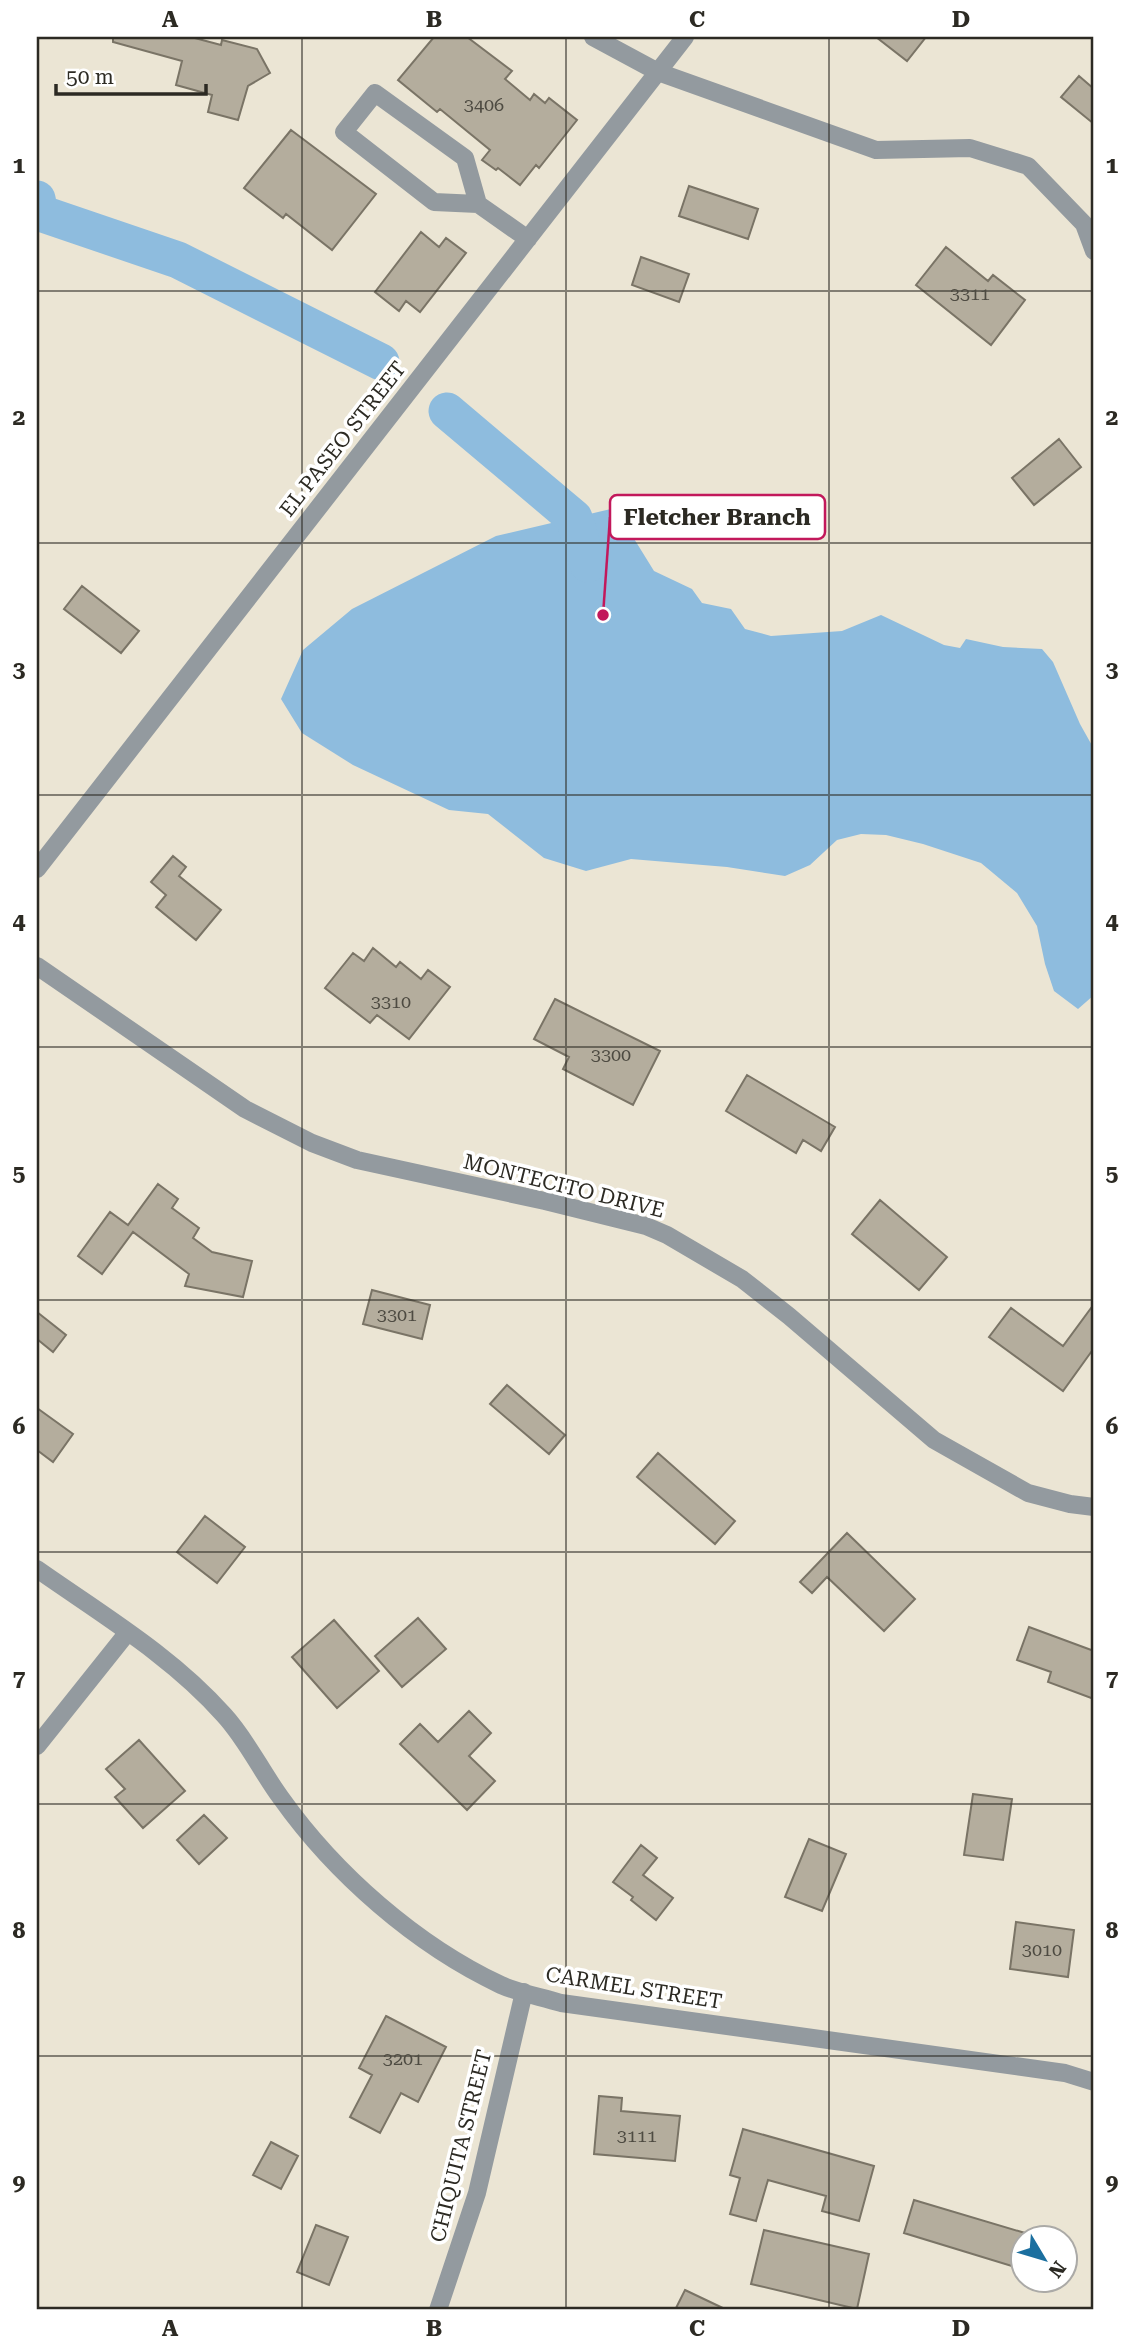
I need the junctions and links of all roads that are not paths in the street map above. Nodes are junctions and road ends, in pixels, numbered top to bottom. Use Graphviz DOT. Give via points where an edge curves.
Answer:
graph roads {
  1 [pos="593,37"];
  2 [pos="685,37"];
  3 [pos="658,72"];
  4 [pos="478,204"];
  5 [pos="528,239"];
  6 [pos="1094,251"];
  7 [pos="37,869"];
  8 [pos="37,966"];
  9 [pos="1094,1507"];
  10 [pos="37,1569"];
  11 [pos="128,1632"];
  12 [pos="37,1746"];
  13 [pos="524,1992"];
  14 [pos="1094,2082"];
  15 [pos="438,2310"];
  1 -- 3 [label="street"];
  2 -- 3 [label="street, EL PASEO STREET"];
  3 -- 5 [label="street, EL PASEO STREET"];
  3 -- 6 [label="street" via="876,149 970,148 1028,166 1084,224"];
  4 -- 4 [label="street" via="465,158 375,93 344,132 434,202"];
  4 -- 5 [label="street"];
  5 -- 7 [label="street, EL PASEO STREET"];
  8 -- 9 [label="street, MONTECITO DRIVE" via="245,1109 312,1143 357,1160 545,1201 667,1235 742,1279 934,1440 1028,1493"];
  10 -- 11 [label="street, CARMEL STREET"];
  11 -- 12 [label="street"];
  11 -- 13 [label="street, CARMEL STREET" via="177,1667 224,1715 281,1799 357,1886 441,1952 503,1986"];
  13 -- 14 [label="street, CARMEL STREET" via="561,2003 1065,2073"];
  13 -- 15 [label="street, CHIQUITA STREET" via="477,2193"];
}
